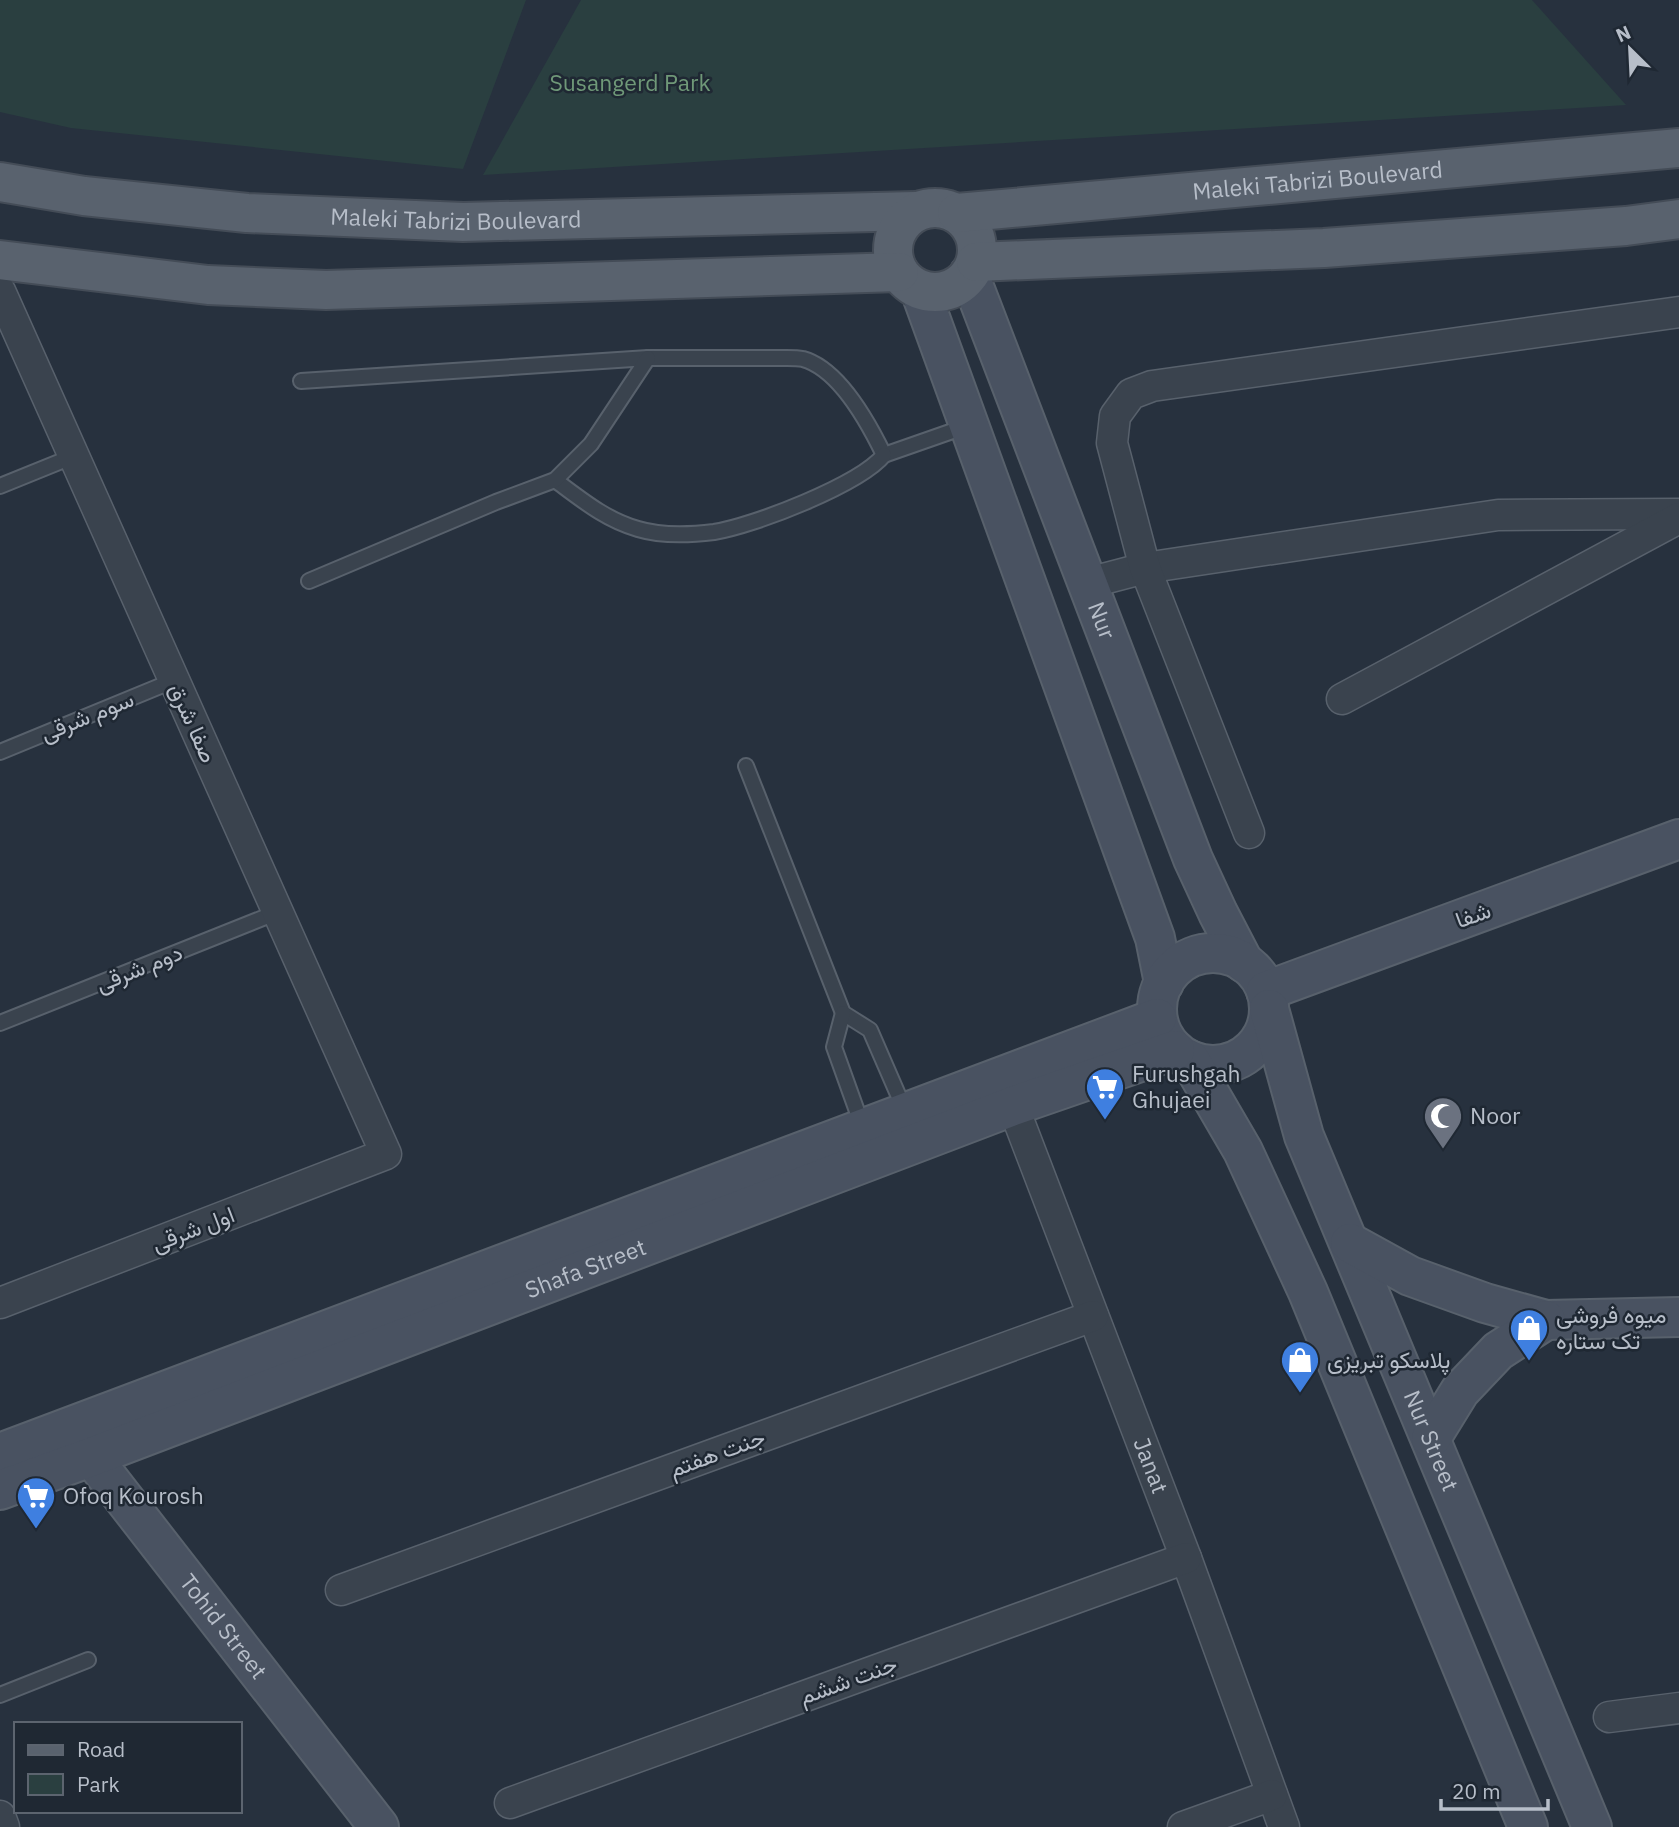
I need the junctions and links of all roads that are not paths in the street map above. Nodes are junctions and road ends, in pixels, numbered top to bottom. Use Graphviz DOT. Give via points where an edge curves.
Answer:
graph roads {
  1 [pos="1679,148"];
  2 [pos="0,182"];
  3 [pos="916,211"];
  4 [pos="957,213"];
  5 [pos="1679,219"];
  6 [pos="0,260"];
  7 [pos="972,268"];
  8 [pos="909,281"];
  9 [pos="0,291"];
  10 [pos="1679,312"];
  11 [pos="11,346"];
  12 [pos="648,358"];
  13 [pos="302,381"];
  14 [pos="968,425"];
  15 [pos="884,455"];
  16 [pos="74,456"];
  17 [pos="555,480"];
  18 [pos="0,486"];
  19 [pos="1679,516"];
  20 [pos="1145,568"];
  21 [pos="309,581"];
  22 [pos="1088,583"];
  23 [pos="174,681"];
  24 [pos="1342,699"];
  25 [pos="0,752"];
  26 [pos="746,766"];
  27 [pos="1249,833"];
  28 [pos="1679,839"];
  29 [pos="278,912"];
  30 [pos="1260,988"];
  31 [pos="843,1013"];
  32 [pos="0,1023"];
  33 [pos="1172,1028"];
  34 [pos="1013,1106"];
  35 [pos="906,1114"];
  36 [pos="863,1129"];
  37 [pos="386,1154"];
  38 [pos="1350,1243"];
  39 [pos="0,1303"];
  40 [pos="1093,1316"];
  41 [pos="1679,1317"];
  42 [pos="1546,1320"];
  43 [pos="68,1427"];
  44 [pos="1431,1438"];
  45 [pos="0,1453"];
  46 [pos="91,1457"];
  47 [pos="0,1490"];
  48 [pos="1186,1558"];
  49 [pos="341,1590"];
  50 [pos="88,1660"];
  51 [pos="0,1695"];
  52 [pos="1679,1707"];
  53 [pos="1609,1717"];
  54 [pos="1548,1722"];
  55 [pos="1494,1742"];
  56 [pos="1272,1795"];
  57 [pos="510,1803"];
  58 [pos="0,1816"];
  59 [pos="4,1827"];
  60 [pos="379,1827"];
  61 [pos="1182,1827"];
  62 [pos="1284,1827"];
  63 [pos="1528,1827"];
  64 [pos="1592,1827"];
  1 -- 4 [label="main road, Maleki Tabrizi Boulevard"];
  2 -- 3 [label="main road, Maleki Tabrizi Boulevard" via="247,213 463,222"];
  3 -- 4 [label="main road" via="943,208"];
  3 -- 8 [label="main road" via="904,220 892,245 893,259"];
  4 -- 7 [label="main road" via="974,234 977,248"];
  5 -- 7 [label="main road" via="1324,248"];
  6 -- 8 [label="main road" via="208,285 326,290"];
  7 -- 8 [label="main road" via="960,284 947,290 933,292"];
  7 -- 22 [label="main road, Nur"];
  8 -- 14 [label="main road"];
  9 -- 11 [label="street, صفا شرق"];
  10 -- 20 [label="street" via="1152,386 1131,394 1115,416 1112,443"];
  11 -- 16 [label="street, صفا شرق"];
  12 -- 13 [label="lane"];
  12 -- 15 [label="lane" via="805,359 851,398"];
  12 -- 17 [label="lane" via="591,444"];
  14 -- 15 [label="lane"];
  14 -- 33 [label="main road" via="1155,938"];
  15 -- 17 [label="lane" via="857,477 783,511 716,532 640,530 600,514"];
  16 -- 18 [label="lane"];
  16 -- 23 [label="street, صفا شرق"];
  17 -- 21 [label="lane"];
  19 -- 20 [label="street" via="1498,514"];
  19 -- 24 [label="street"];
  20 -- 22 [label="street"];
  20 -- 27 [label="street"];
  22 -- 30 [label="main road, Nur" via="1194,859 1217,913"];
  23 -- 25 [label="lane, سوم شرقی"];
  23 -- 29 [label="street, صفا شرق"];
  26 -- 31 [label="lane"];
  28 -- 30 [label="main road, شفا"];
  29 -- 32 [label="lane, دوم شرقی"];
  29 -- 37 [label="street, صفا شرق"];
  30 -- 33 [label="main road" via="1227,955 1190,958 1175,968"];
  30 -- 33 [label="main road" via="1266,1027 1244,1056 1208,1065"];
  30 -- 38 [label="main road, Nur Street" via="1304,1136"];
  31 -- 35 [label="lane" via="870,1030"];
  31 -- 36 [label="lane" via="834,1047"];
  33 -- 34 [label="main road, Shafa Street"];
  33 -- 35 [label="main road, Shafa Street"];
  33 -- 55 [label="main road" via="1243,1150 1308,1292"];
  34 -- 40 [label="street, Janat"];
  34 -- 46 [label="main road, Shafa Street"];
  35 -- 36 [label="main road, Shafa Street"];
  36 -- 43 [label="main road, Shafa Street"];
  37 -- 39 [label="street, اول شرقی"];
  38 -- 42 [label="main road" via="1410,1276"];
  38 -- 44 [label="main road, Nur Street"];
  40 -- 48 [label="street, Janat"];
  40 -- 49 [label="street, جنت هفتم"];
  41 -- 42 [label="main road"];
  42 -- 44 [label="main road" via="1497,1350 1460,1391"];
  43 -- 45 [label="main road, Shafa Street"];
  43 -- 46 [label="main road, Tohid Street"];
  44 -- 54 [label="main road, Nur Street"];
  46 -- 47 [label="main road, Shafa Street"];
  46 -- 60 [label="main road, Tohid Street"];
  48 -- 56 [label="street, Janat"];
  48 -- 57 [label="street, جنت ششم"];
  50 -- 51 [label="lane"];
  52 -- 53 [label="street"];
  54 -- 55 [label="main road"];
  54 -- 64 [label="main road, Nur Street"];
  55 -- 63 [label="main road"];
  56 -- 61 [label="street"];
  56 -- 62 [label="street, Janat"];
  58 -- 59 [label="street"];
}
